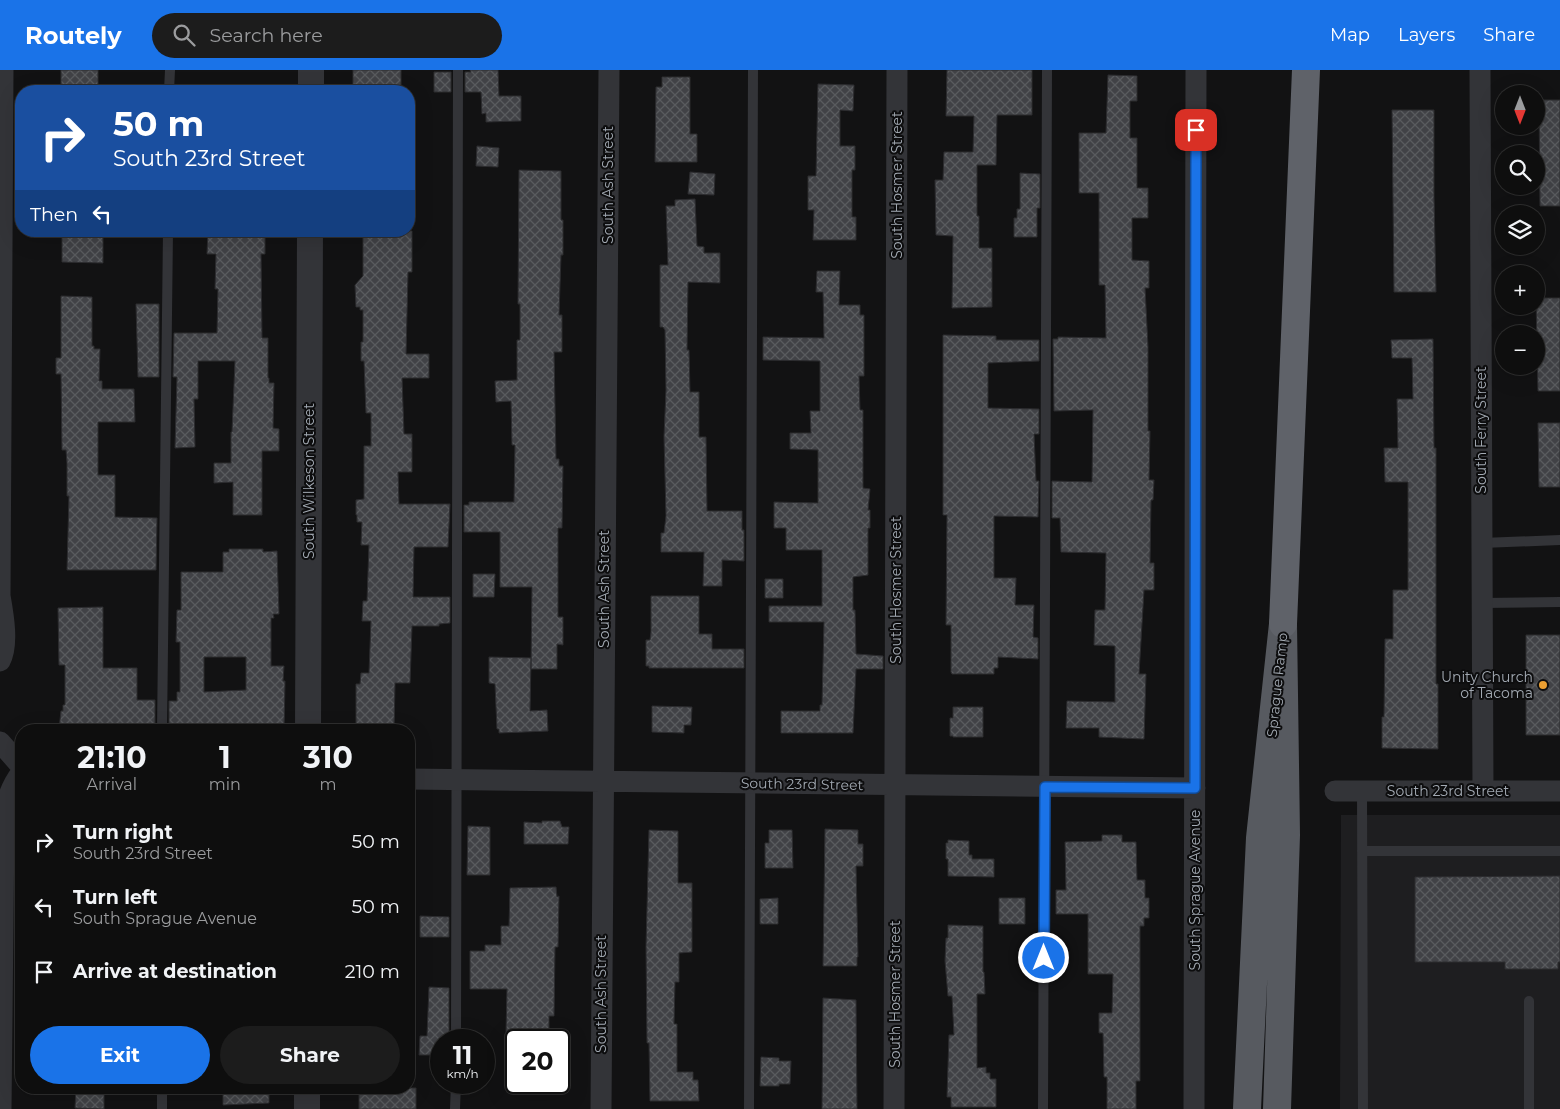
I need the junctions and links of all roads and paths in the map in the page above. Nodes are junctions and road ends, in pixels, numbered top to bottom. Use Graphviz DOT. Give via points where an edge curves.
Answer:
graph roads {
  1 [pos="3,70"];
  2 [pos="170,70"];
  3 [pos="311,70"];
  4 [pos="458,70"];
  5 [pos="609,70"];
  6 [pos="753,70"];
  7 [pos="897,70"];
  8 [pos="1047,70"];
  9 [pos="1196,70"];
  10 [pos="1306,70"];
  11 [pos="1480,70"];
  12 [pos="170,85"];
  13 [pos="311,85"];
  14 [pos="168,237"];
  15 [pos="310,237"];
  16 [pos="1560,540"];
  17 [pos="1482,543"];
  18 [pos="1560,602"];
  19 [pos="1482,603"];
  20 [pos="1283,624"];
  21 [pos="0,661"];
  22 [pos="162,724"];
  23 [pos="308,724"];
  24 [pos="0,742"];
  25 [pos="15,759"];
  26 [pos="415,779"];
  27 [pos="15,780"];
  28 [pos="457,780"];
  29 [pos="603,781"];
  30 [pos="750,784"];
  31 [pos="896,785"];
  32 [pos="1045,787"];
  33 [pos="1195,788"];
  34 [pos="1335,790"];
  35 [pos="1362,790"];
  36 [pos="1483,791"];
  37 [pos="1560,791"];
  38 [pos="1362,851"];
  39 [pos="1560,851"];
  40 [pos="2,882"];
  41 [pos="1529,1001"];
  42 [pos="456,1029"];
  43 [pos="162,1094"];
  44 [pos="307,1094"];
  45 [pos="456,1094"];
  46 [pos="1,1109"];
  47 [pos="162,1109"];
  48 [pos="306,1109"];
  49 [pos="456,1109"];
  50 [pos="601,1109"];
  51 [pos="749,1109"];
  52 [pos="894,1109"];
  53 [pos="1043,1109"];
  54 [pos="1194,1109"];
  55 [pos="1247,1109"];
  56 [pos="1277,1109"];
  57 [pos="1363,1109"];
  58 [pos="1529,1109"];
  1 -- 21 [label="street" via="0,596 4,629"];
  2 -- 12 [label="lane"];
  3 -- 13 [label="street"];
  4 -- 28 [label="lane"];
  5 -- 29 [label="street, South Ash Street"];
  6 -- 30 [label="lane"];
  7 -- 31 [label="street, South Hosmer Street"];
  8 -- 32 [label="lane"];
  9 -- 33 [label="street, South Sprague Avenue"];
  10 -- 20 [label="highway"];
  11 -- 17 [label="street, South Ferry Street"];
  14 -- 22 [label="lane"];
  15 -- 23 [label="street, South Wilkeson Street"];
  16 -- 17 [label="lane"];
  17 -- 19 [label="street, South Ferry Street"];
  18 -- 19 [label="lane"];
  19 -- 36 [label="street, South Ferry Street"];
  20 -- 55 [label="highway, Sprague Ramp" via="1260,838"];
  20 -- 56 [label="highway, Sprague Ramp" via="1286,835"];
  24 -- 25 [label="street"];
  26 -- 28 [label="street, South 23rd Street"];
  27 -- 40 [label="street" via="6,801"];
  28 -- 29 [label="street, South 23rd Street"];
  28 -- 42 [label="lane"];
  29 -- 30 [label="street, South 23rd Street"];
  29 -- 50 [label="street, South Ash Street"];
  30 -- 31 [label="street, South 23rd Street"];
  30 -- 51 [label="lane"];
  31 -- 32 [label="street, South 23rd Street"];
  31 -- 52 [label="street, South Hosmer Street"];
  32 -- 33 [label="street, South 23rd Street"];
  32 -- 53 [label="lane"];
  33 -- 54 [label="street, South Sprague Avenue"];
  34 -- 35 [label="street, South 23rd Street"];
  35 -- 36 [label="street, South 23rd Street"];
  35 -- 38 [label="lane"];
  36 -- 37 [label="street, South 23rd Street"];
  38 -- 39 [label="lane"];
  38 -- 57 [label="lane"];
  40 -- 46 [label="street"];
  41 -- 58 [label="lane"];
  43 -- 47 [label="lane"];
  44 -- 48 [label="street"];
  45 -- 49 [label="lane"];
}
